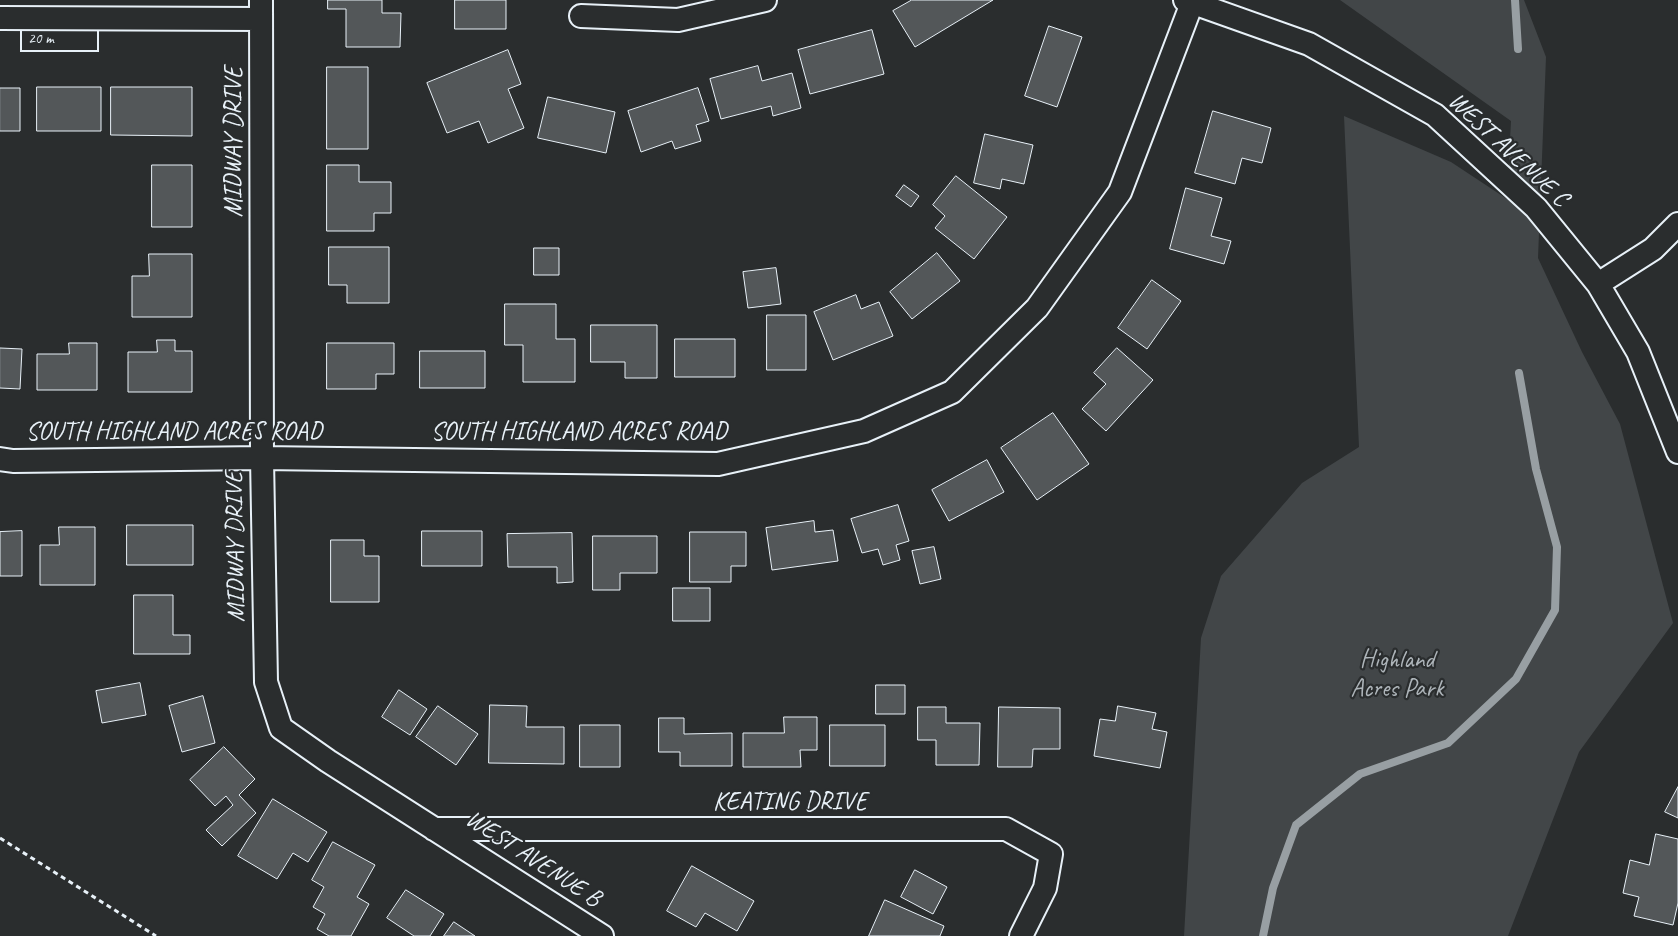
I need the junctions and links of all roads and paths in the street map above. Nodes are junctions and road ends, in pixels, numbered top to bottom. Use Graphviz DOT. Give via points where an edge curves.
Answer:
graph roads {
  1 [pos="765,0"];
  2 [pos="1189,2"];
  3 [pos="261,9"];
  4 [pos="581,16"];
  5 [pos="0,18"];
  6 [pos="1678,224"];
  7 [pos="1598,284"];
  8 [pos="1678,452"];
  9 [pos="262,458"];
  10 [pos="0,459"];
  11 [pos="434,829"];
  12 [pos="0,838"];
  13 [pos="156,936"];
  14 [pos="602,936"];
  15 [pos="1021,936"];
  1 -- 4 [label="street" via="678,20"];
  2 -- 7 [label="street, WEST AVENUE C" via="1309,44 1435,115 1536,208"];
  2 -- 9 [label="street, SOUTH HIGHLAND ACRES ROAD" via="1120,192 1037,308 952,392 864,431 718,464"];
  3 -- 5 [label="street"];
  3 -- 9 [label="street, MIDWAY DRIVE"];
  6 -- 7 [label="street" via="1653,249"];
  7 -- 8 [label="street, WEST AVENUE C" via="1638,352"];
  9 -- 10 [label="street, SOUTH HIGHLAND ACRES ROAD"];
  9 -- 11 [label="street, MIDWAY DRIVE" via="266,682 281,728"];
  11 -- 14 [label="street, WEST AVENUE B"];
  11 -- 15 [label="street, KEATING DRIVE" via="1006,829 1051,854 1045,888"];
  12 -- 13 [label="path"];
}
